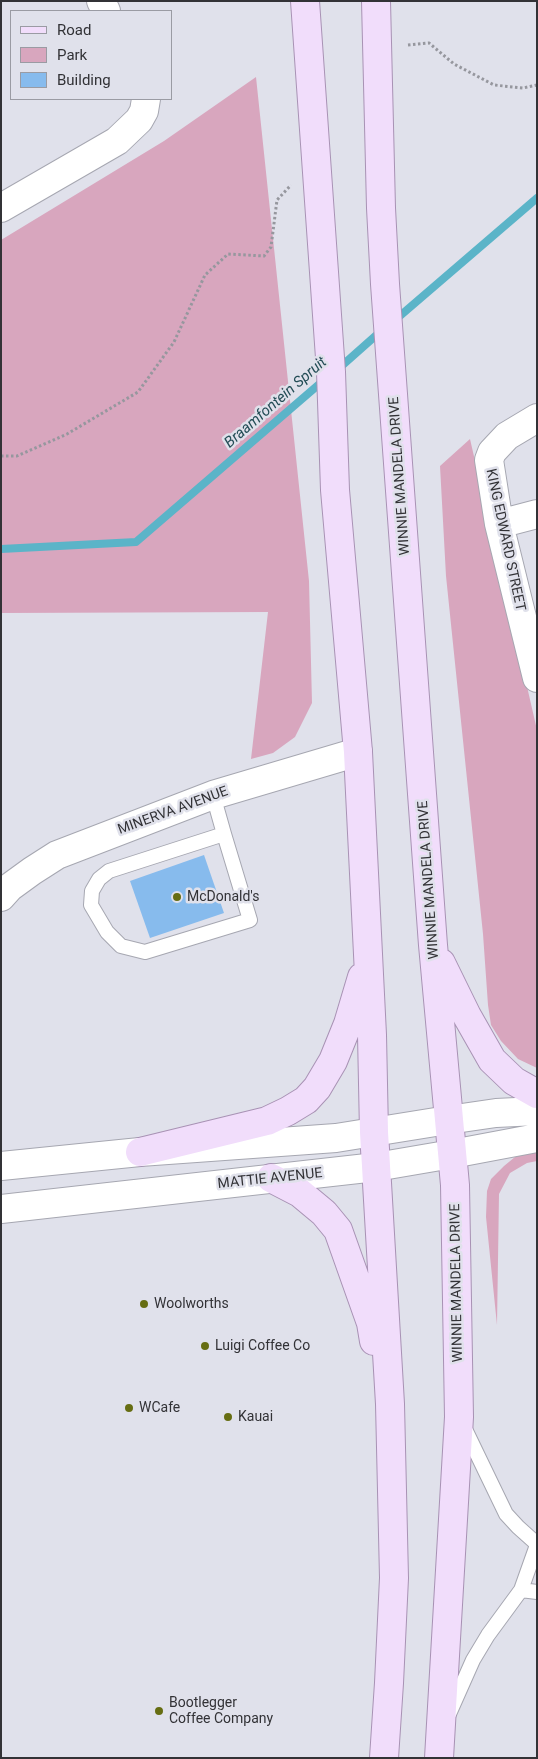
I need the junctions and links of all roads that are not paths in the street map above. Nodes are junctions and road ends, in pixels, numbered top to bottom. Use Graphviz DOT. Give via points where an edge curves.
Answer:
graph roads {
  1 [pos="304,1"];
  2 [pos="376,1"];
  3 [pos="146,100"];
  4 [pos="1,208"];
  5 [pos="537,418"];
  6 [pos="537,514"];
  7 [pos="499,524"];
  8 [pos="537,678"];
  9 [pos="358,752"];
  10 [pos="213,795"];
  11 [pos="224,834"];
  12 [pos="1,897"];
  13 [pos="433,945"];
  14 [pos="368,957"];
  15 [pos="537,1094"];
  16 [pos="537,1111"];
  17 [pos="448,1120"];
  18 [pos="374,1132"];
  19 [pos="537,1138"];
  20 [pos="140,1152"];
  21 [pos="452,1154"];
  22 [pos="1,1166"];
  23 [pos="376,1167"];
  24 [pos="271,1178"];
  25 [pos="1,1209"];
  26 [pos="459,1417"];
  27 [pos="392,1491"];
  28 [pos="537,1544"];
  29 [pos="521,1590"];
  30 [pos="537,1592"];
  31 [pos="440,1745"];
  32 [pos="384,1758"];
  1 -- 9 [label="main road" via="327,303 335,490"];
  2 -- 13 [label="main road, WINNIE MANDELA DRIVE" via="381,208"];
  3 -- 4 [label="street" via="139,120 117,141"];
  5 -- 7 [label="street, KING EDWARD STREET" via="507,436 489,460"];
  6 -- 7 [label="street"];
  7 -- 8 [label="street, KING EDWARD STREET"];
  9 -- 10 [label="street, MINERVA AVENUE"];
  9 -- 14 [label="main road"];
  10 -- 11 [label="lane"];
  10 -- 12 [label="street, MINERVA AVENUE" via="57,855 10,887"];
  11 -- 11 [label="lane" via="250,920 145,952 121,946 107,932 91,905 92,891 98,879 109,871"];
  13 -- 15 [label="main road" via="466,1016 492,1060 514,1081"];
  13 -- 17 [label="main road, WINNIE MANDELA DRIVE"];
  14 -- 18 [label="main road"];
  14 -- 20 [label="main road" via="333,1061 306,1100 267,1121"];
  16 -- 17 [label="street"];
  17 -- 18 [label="street"];
  17 -- 21 [label="main road, WINNIE MANDELA DRIVE"];
  18 -- 20 [label="street" via="336,1138"];
  18 -- 23 [label="main road"];
  19 -- 21 [label="street, MATTIE AVENUE"];
  20 -- 22 [label="street"];
  21 -- 23 [label="street, MATTIE AVENUE"];
  21 -- 26 [label="main road, WINNIE MANDELA DRIVE"];
  23 -- 24 [label="street, MATTIE AVENUE"];
  23 -- 27 [label="main road"];
  24 -- 25 [label="street, MATTIE AVENUE"];
  24 -- 27 [label="main road" via="300,1193 338,1230 371,1323"];
  26 -- 28 [label="lane" via="506,1514"];
  26 -- 31 [label="main road, WINNIE MANDELA DRIVE"];
  27 -- 32 [label="main road" via="394,1578"];
  28 -- 29 [label="lane"];
  29 -- 30 [label="lane"];
  29 -- 31 [label="lane" via="473,1660"];
}
